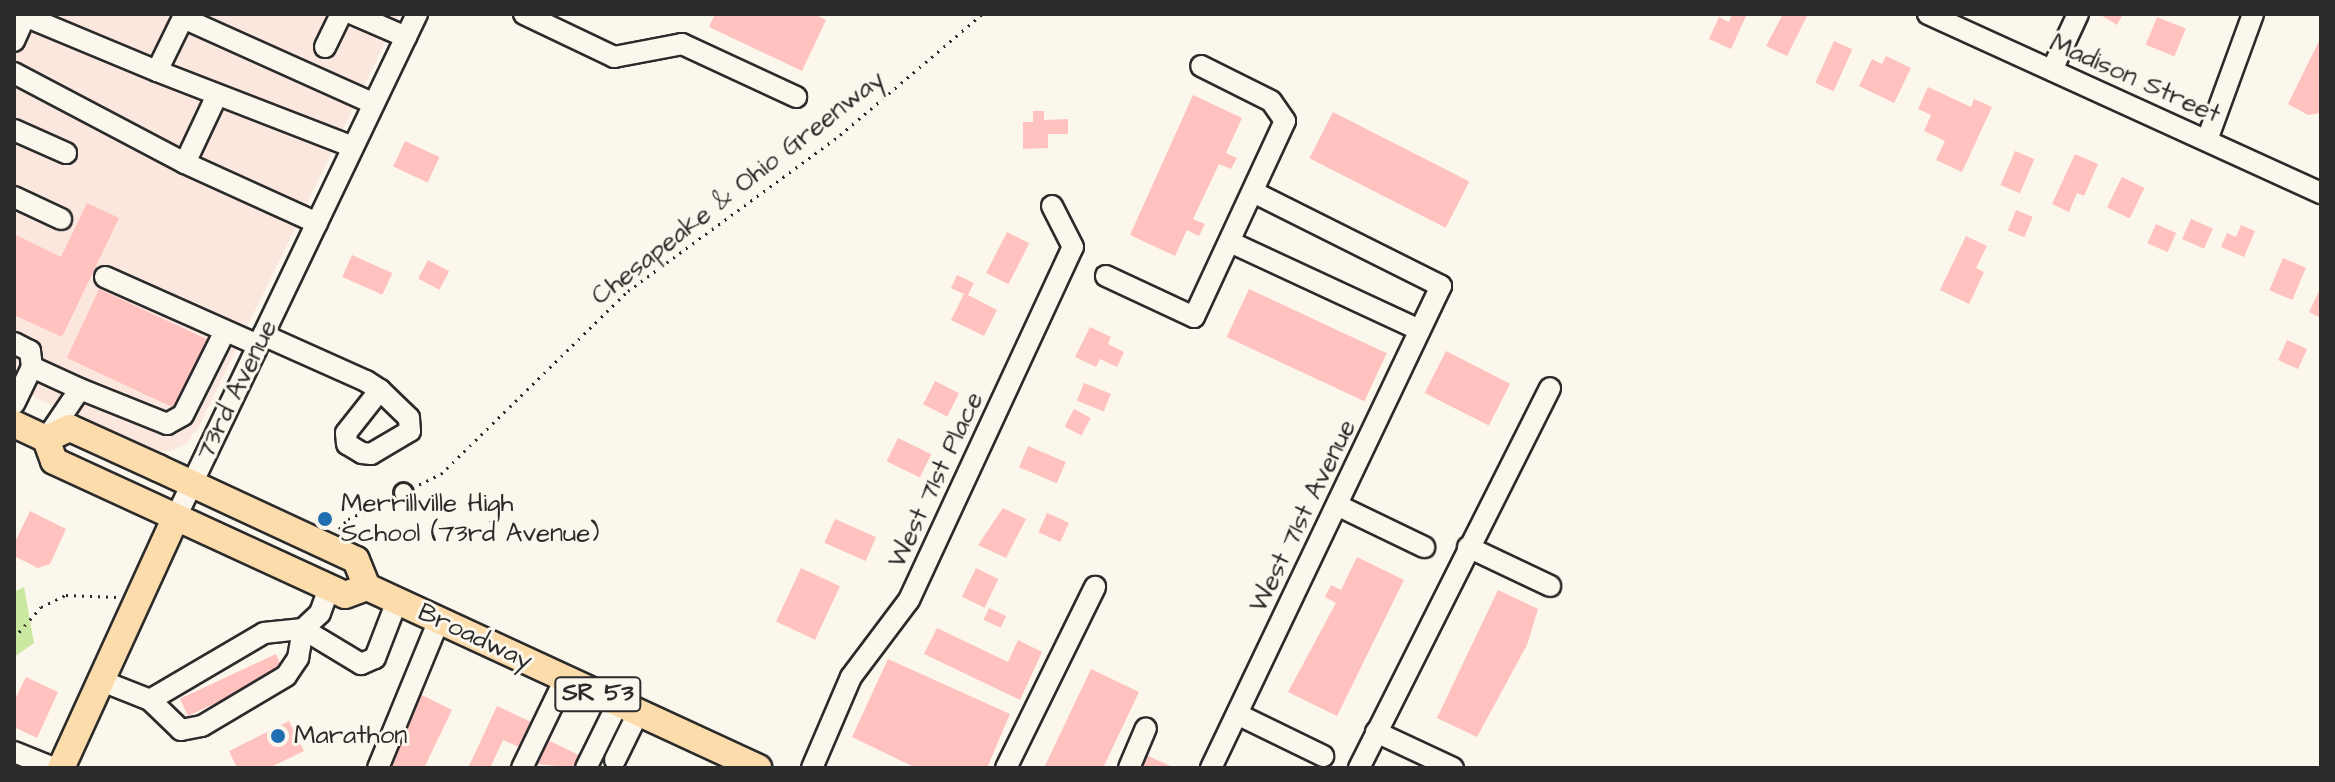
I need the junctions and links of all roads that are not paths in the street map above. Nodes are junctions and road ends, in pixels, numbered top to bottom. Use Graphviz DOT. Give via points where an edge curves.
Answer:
graph roads {
  1 [pos="341,14"];
  2 [pos="353,14"];
  3 [pos="417,14"];
  4 [pos="524,14"];
  5 [pos="1928,14"];
  6 [pos="2078,14"];
  7 [pos="2253,14"];
  8 [pos="22,15"];
  9 [pos="406,37"];
  10 [pos="14,41"];
  11 [pos="325,47"];
  12 [pos="1201,66"];
  13 [pos="2052,70"];
  14 [pos="157,71"];
  15 [pos="16,80"];
  16 [pos="217,95"];
  17 [pos="796,97"];
  18 [pos="374,104"];
  19 [pos="14,130"];
  20 [pos="2207,140"];
  21 [pos="353,147"];
  22 [pos="66,153"];
  23 [pos="185,163"];
  24 [pos="1253,192"];
  25 [pos="2321,193"];
  26 [pos="14,197"];
  27 [pos="1052,206"];
  28 [pos="61,219"];
  29 [pos="317,223"];
  30 [pos="1230,242"];
  31 [pos="1106,276"];
  32 [pos="105,277"];
  33 [pos="1420,330"];
  34 [pos="225,331"];
  35 [pos="261,340"];
  36 [pos="14,343"];
  37 [pos="32,367"];
  38 [pos="1550,388"];
  39 [pos="80,389"];
  40 [pos="380,390"];
  41 [pos="195,393"];
  42 [pos="14,404"];
  43 [pos="228,408"];
  44 [pos="14,424"];
  45 [pos="46,439"];
  46 [pos="192,484"];
  47 [pos="1337,505"];
  48 [pos="176,517"];
  49 [pos="1424,547"];
  50 [pos="1468,547"];
  51 [pos="1550,586"];
  52 [pos="367,587"];
  53 [pos="1095,587"];
  54 [pos="329,588"];
  55 [pos="397,601"];
  56 [pos="439,620"];
  57 [pos="303,629"];
  58 [pos="565,679"];
  59 [pos="102,681"];
  60 [pos="150,700"];
  61 [pos="628,708"];
  62 [pos="1237,714"];
  63 [pos="1146,728"];
  64 [pos="1376,732"];
  65 [pos="14,752"];
  66 [pos="1323,756"];
  67 [pos="590,760"];
  68 [pos="622,764"];
  69 [pos="54,768"];
  70 [pos="61,768"];
  71 [pos="378,768"];
  72 [pos="522,768"];
  73 [pos="758,768"];
  74 [pos="812,768"];
  75 [pos="1006,768"];
  76 [pos="1129,768"];
  77 [pos="1211,768"];
  78 [pos="1359,768"];
  79 [pos="1453,768"];
  1 -- 11 [label="street"];
  2 -- 9 [label="street"];
  3 -- 9 [label="street, 73rd Avenue"];
  4 -- 17 [label="street" via="614,57 682,44"];
  5 -- 13 [label="street, Madison Street"];
  6 -- 13 [label="street"];
  7 -- 20 [label="street"];
  8 -- 10 [label="street"];
  8 -- 14 [label="street"];
  9 -- 18 [label="street, 73rd Avenue"];
  12 -- 24 [label="street" via="1271,101 1285,121"];
  13 -- 20 [label="street, Madison Street"];
  14 -- 16 [label="street"];
  14 -- 18 [label="street" via="183,18"];
  15 -- 23 [label="street"];
  16 -- 21 [label="street"];
  16 -- 23 [label="street"];
  18 -- 21 [label="street, 73rd Avenue"];
  19 -- 22 [label="street"];
  20 -- 25 [label="street, Madison Street"];
  21 -- 29 [label="street, 73rd Avenue"];
  23 -- 29 [label="street"];
  24 -- 30 [label="street"];
  24 -- 33 [label="street, West 71st Avenue" via="1441,286"];
  26 -- 28 [label="street"];
  27 -- 74 [label="street, West 71st Place" via="1073,247 909,600 851,677"];
  29 -- 35 [label="street, 73rd Avenue"];
  30 -- 31 [label="street" via="1194,317"];
  30 -- 33 [label="street"];
  32 -- 34 [label="street"];
  33 -- 47 [label="street, West 71st Avenue"];
  34 -- 35 [label="street"];
  34 -- 41 [label="street"];
  35 -- 40 [label="street"];
  35 -- 43 [label="street, 73rd Avenue"];
  36 -- 37 [label="street" via="30,351"];
  37 -- 39 [label="street"];
  37 -- 42 [label="street"];
  38 -- 50 [label="street"];
  39 -- 41 [label="street" via="167,424 183,415"];
  39 -- 45 [label="street"];
  41 -- 43 [label="street"];
  43 -- 46 [label="street, 73rd Avenue"];
  44 -- 45 [label="main road, Broadway / SR 53"];
  45 -- 46 [label="main road" via="70,428"];
  45 -- 48 [label="main road, Broadway / SR 53" via="54,461"];
  46 -- 48 [label="street, 73rd Avenue"];
  46 -- 52 [label="main road" via="356,560"];
  47 -- 49 [label="street"];
  47 -- 62 [label="street, West 71st Avenue"];
  48 -- 54 [label="main road, Broadway / SR 53"];
  48 -- 59 [label="main road, 73rd Avenue"];
  50 -- 51 [label="street"];
  50 -- 64 [label="street"];
  52 -- 54 [label="main road, Broadway / SR 53" via="345,595"];
  52 -- 55 [label="main road, Broadway / SR 53"];
  53 -- 75 [label="street"];
  54 -- 57 [label="street" via="320,613"];
  55 -- 56 [label="main road, Broadway / SR 53"];
  55 -- 57 [label="street" via="375,658 361,664"];
  56 -- 58 [label="main road, Broadway / SR 53"];
  56 -- 71 [label="street"];
  57 -- 60 [label="street" via="264,633"];
  57 -- 60 [label="street" via="298,658 286,676 202,726 181,730"];
  58 -- 61 [label="main road, Broadway / SR 53"];
  58 -- 72 [label="street"];
  59 -- 60 [label="street"];
  59 -- 70 [label="main road, 73rd Avenue"];
  61 -- 67 [label="street"];
  61 -- 68 [label="street"];
  61 -- 73 [label="main road, Broadway / SR 53"];
  62 -- 66 [label="street"];
  62 -- 77 [label="street, West 71st Avenue"];
  63 -- 76 [label="street"];
  64 -- 78 [label="street"];
  64 -- 79 [label="street"];
  65 -- 69 [label="street"];
  67 -- 68 [label="street"];
}
